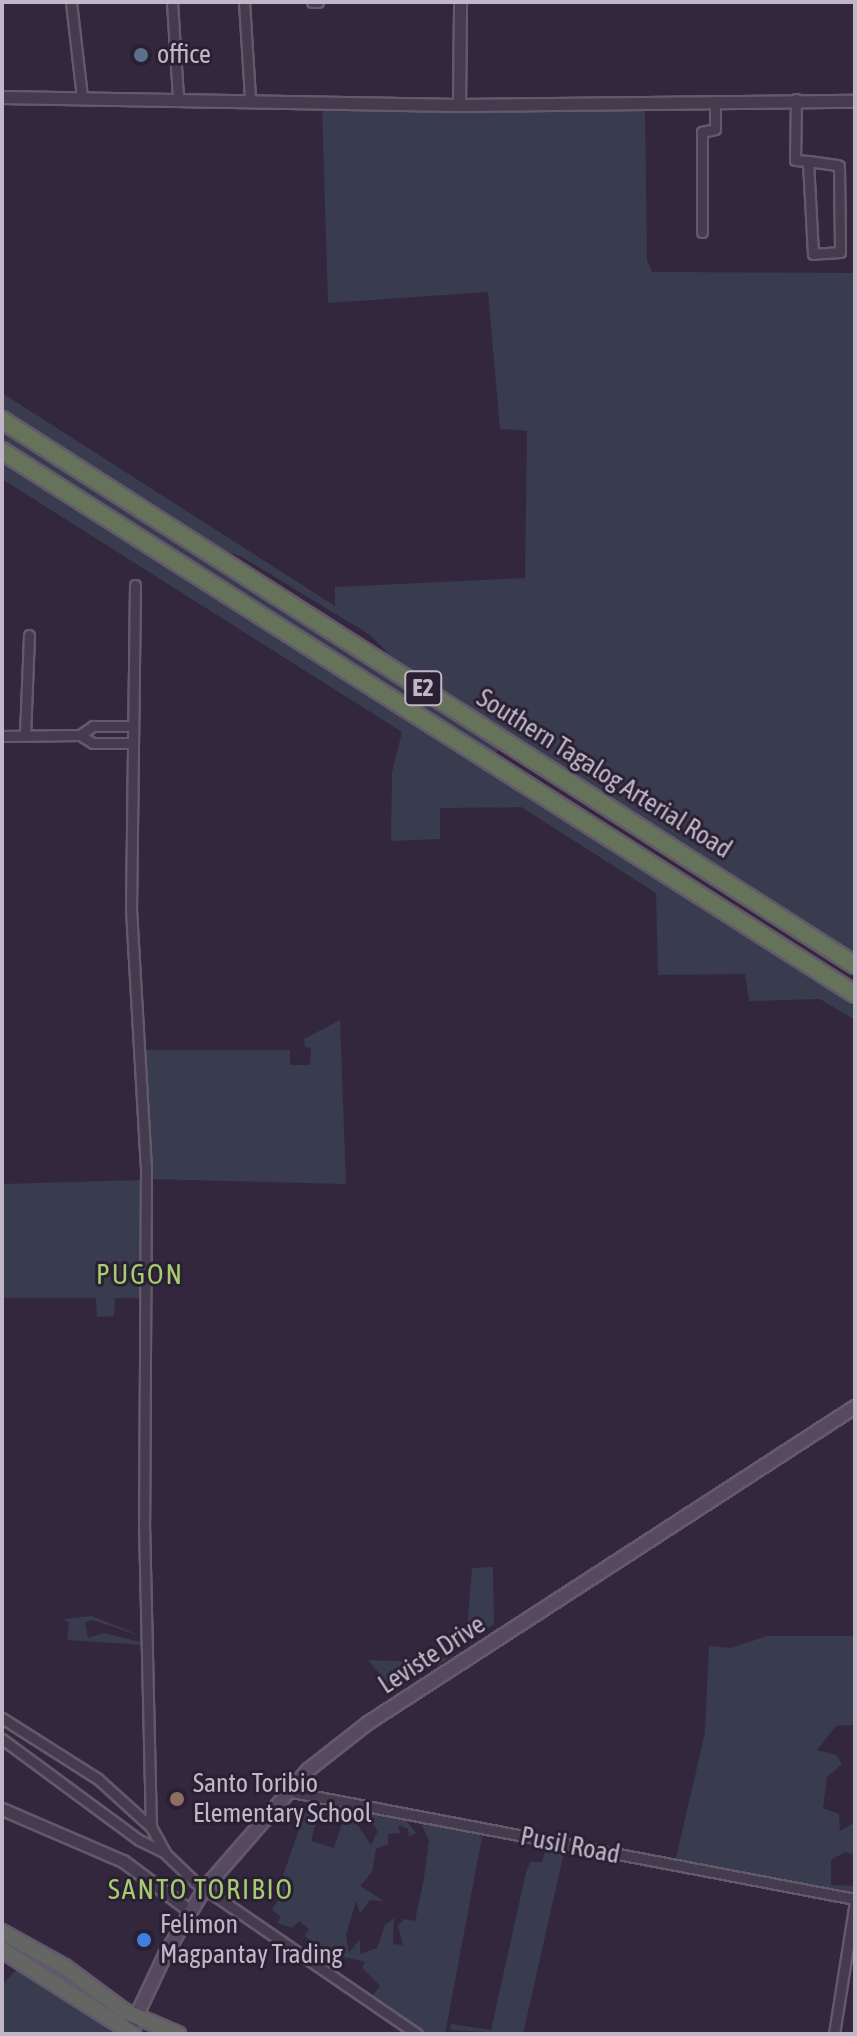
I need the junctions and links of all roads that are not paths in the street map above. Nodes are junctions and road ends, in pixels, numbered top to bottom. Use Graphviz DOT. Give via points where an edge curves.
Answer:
graph roads {
  1 [pos="71,2"];
  2 [pos="172,2"];
  3 [pos="244,2"];
  4 [pos="460,2"];
  5 [pos="2,97"];
  6 [pos="82,97"];
  7 [pos="178,97"];
  8 [pos="250,98"];
  9 [pos="796,99"];
  10 [pos="715,101"];
  11 [pos="855,101"];
  12 [pos="459,105"];
  13 [pos="808,161"];
  14 [pos="702,232"];
  15 [pos="2,420"];
  16 [pos="2,451"];
  17 [pos="135,585"];
  18 [pos="29,635"];
  19 [pos="132,726"];
  20 [pos="25,735"];
  21 [pos="80,735"];
  22 [pos="2,736"];
  23 [pos="132,743"];
  24 [pos="855,965"];
  25 [pos="855,994"];
  26 [pos="855,1407"];
  27 [pos="2,1718"];
  28 [pos="2,1739"];
  29 [pos="287,1791"];
  30 [pos="2,1809"];
  31 [pos="151,1827"];
  32 [pos="164,1852"];
  33 [pos="205,1888"];
  34 [pos="855,1900"];
  35 [pos="190,1911"];
  36 [pos="2,1932"];
  37 [pos="2,1950"];
  38 [pos="135,2017"];
  39 [pos="130,2033"];
  40 [pos="178,2034"];
  41 [pos="417,2034"];
  42 [pos="834,2034"];
  1 -- 6 [label="street"];
  2 -- 7 [label="street"];
  3 -- 8 [label="street"];
  4 -- 12 [label="street"];
  5 -- 6 [label="street"];
  6 -- 7 [label="street"];
  7 -- 8 [label="street"];
  8 -- 12 [label="street"];
  9 -- 10 [label="street"];
  9 -- 11 [label="street"];
  9 -- 13 [label="street" via="794,158"];
  10 -- 12 [label="street"];
  10 -- 14 [label="street" via="715,129 702,132"];
  13 -- 13 [label="street" via="838,165 840,252 813,254"];
  15 -- 24 [label="highway, Southern Tagalog Arterial Road / E2"];
  16 -- 25 [label="highway, Southern Tagalog Arterial Road / E2"];
  17 -- 19 [label="street"];
  18 -- 20 [label="street"];
  19 -- 21 [label="street" via="93,726"];
  19 -- 23 [label="street"];
  20 -- 21 [label="street"];
  20 -- 22 [label="street"];
  21 -- 23 [label="street" via="93,743"];
  23 -- 31 [label="street" via="132,961 146,1179 144,1522"];
  26 -- 29 [label="main road, Leviste Drive" via="368,1723"];
  27 -- 31 [label="street" via="88,1771"];
  28 -- 32 [label="street" via="139,1840"];
  29 -- 33 [label="main road, Leviste Drive"];
  29 -- 34 [label="street, Pusil Road"];
  30 -- 35 [label="street" via="123,1861"];
  31 -- 32 [label="street"];
  32 -- 33 [label="street"];
  33 -- 35 [label="main road, Leviste Drive"];
  33 -- 41 [label="street"];
  34 -- 42 [label="street"];
  35 -- 38 [label="main road, Leviste Drive"];
  36 -- 38 [label="highway" via="65,1967"];
  37 -- 39 [label="highway"];
  38 -- 39 [label="main road, Leviste Drive"];
  38 -- 40 [label="highway"];
}
